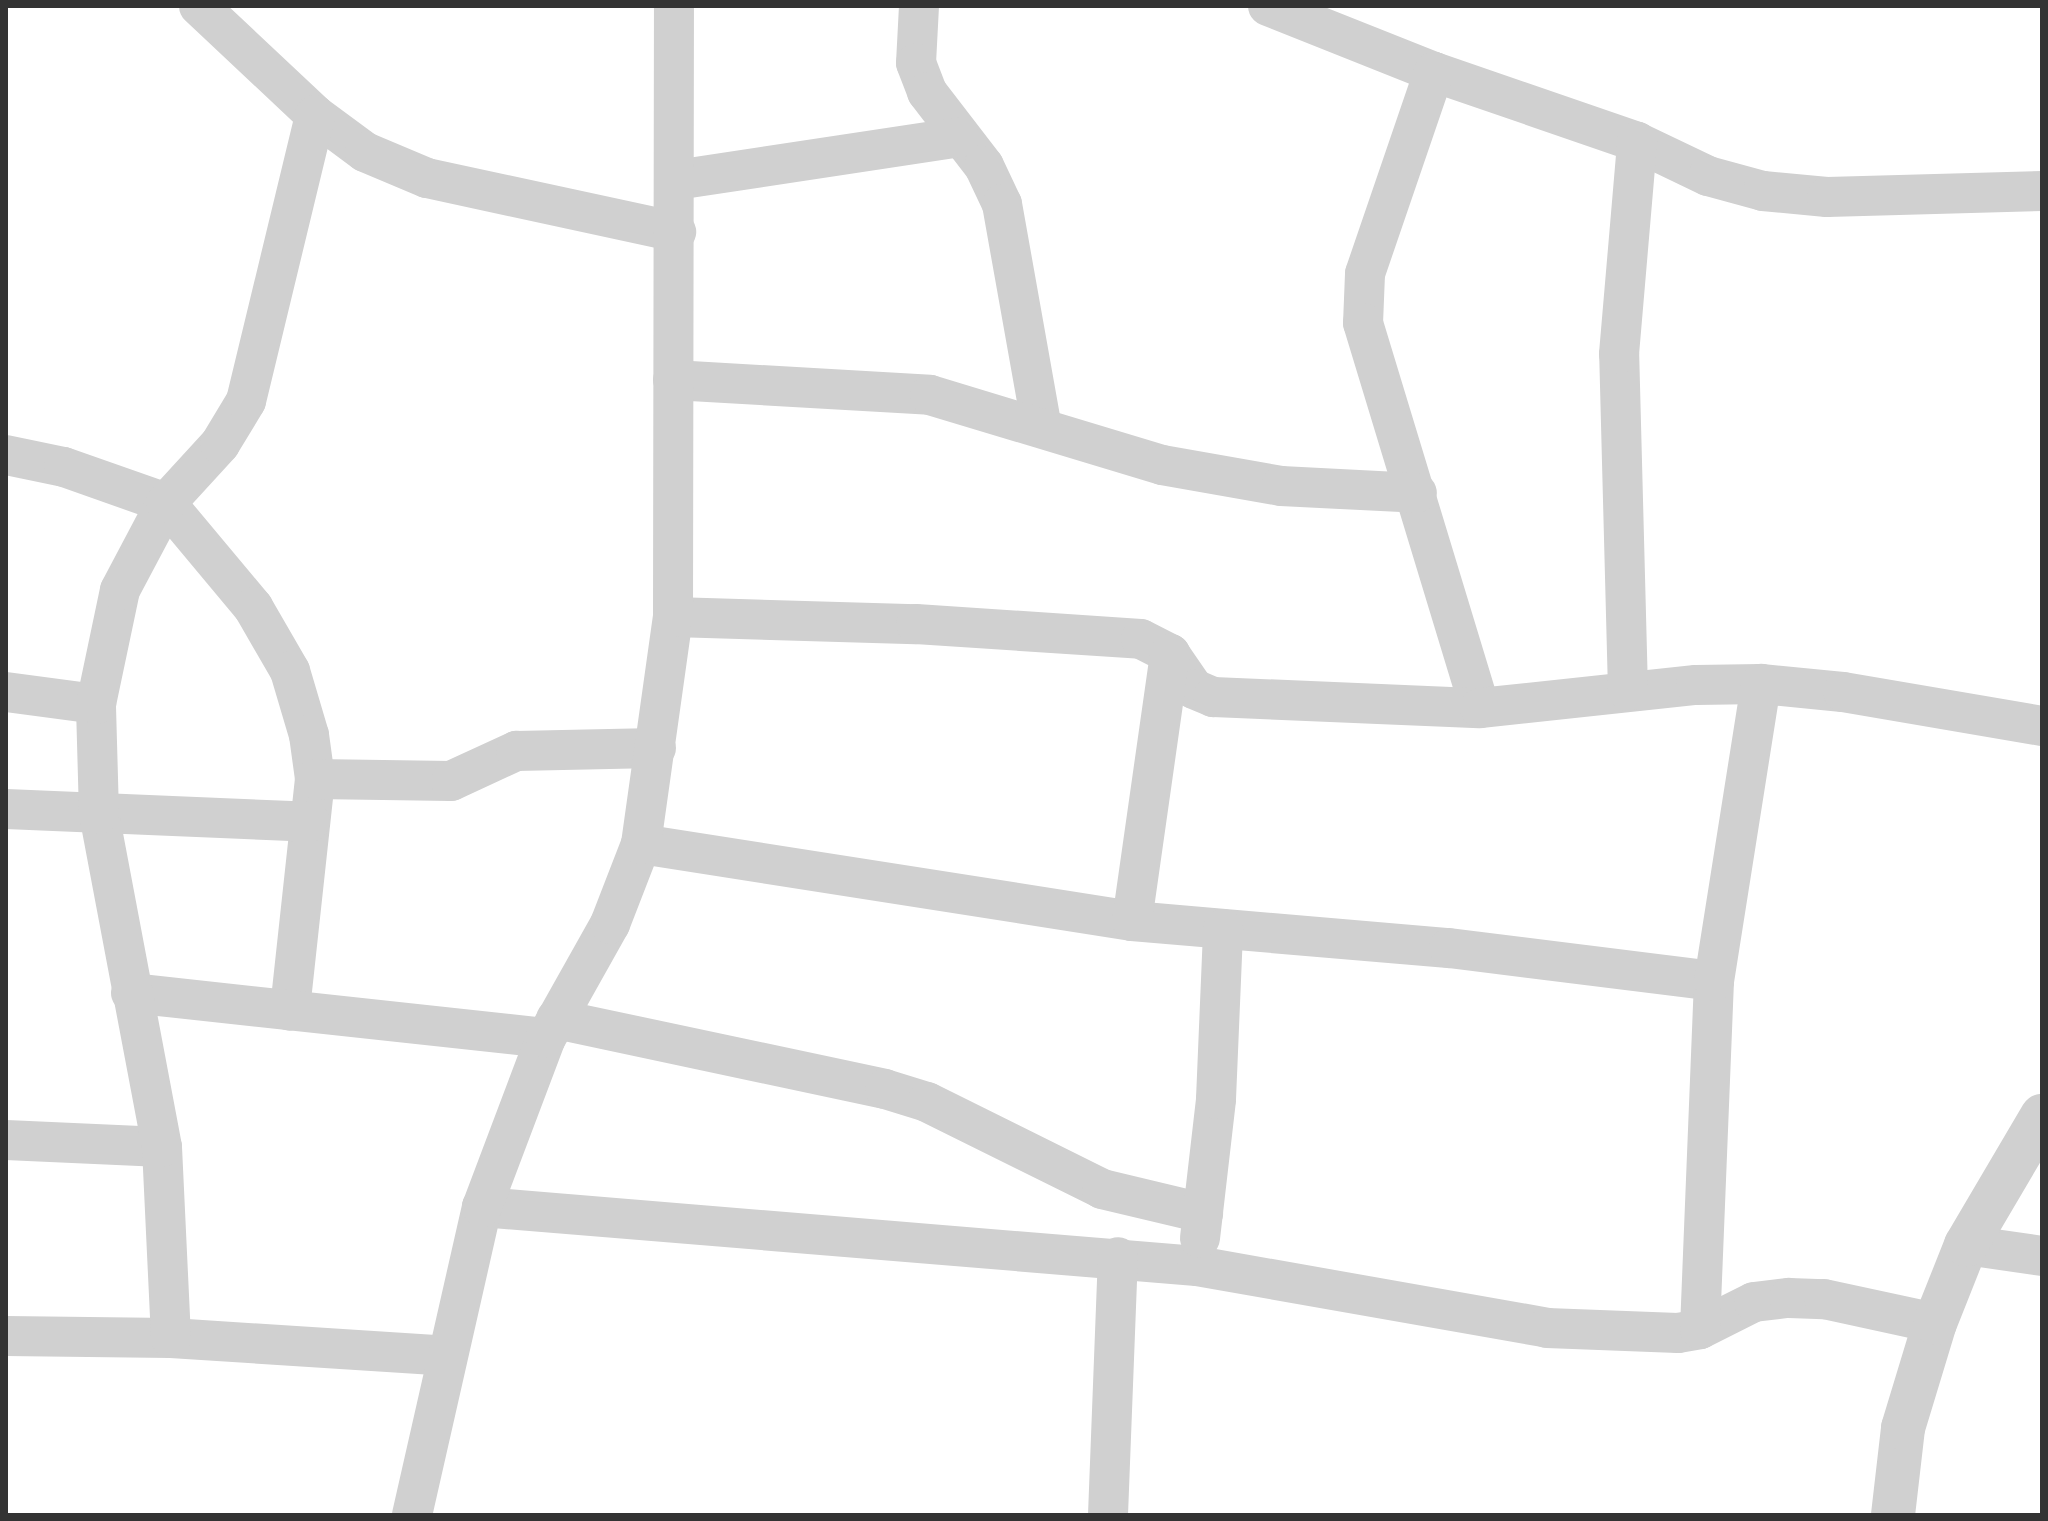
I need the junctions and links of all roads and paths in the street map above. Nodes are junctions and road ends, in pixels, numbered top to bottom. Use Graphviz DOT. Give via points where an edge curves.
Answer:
graph roads {
  1 [pos="199,6"];
  2 [pos="674,6"];
  3 [pos="919,6"];
  4 [pos="1268,6"];
  5 [pos="1434,72"];
  6 [pos="315,115"];
  7 [pos="959,137"];
  8 [pos="1637,142"];
  9 [pos="676,180"];
  10 [pos="2042,191"];
  11 [pos="676,232"];
  12 [pos="673,380"];
  13 [pos="1041,424"];
  14 [pos="6,455"];
  15 [pos="1417,493"];
  16 [pos="166,503"];
  17 [pos="673,617"];
  18 [pos="1170,654"];
  19 [pos="1761,684"];
  20 [pos="1628,691"];
  21 [pos="6,692"];
  22 [pos="96,704"];
  23 [pos="1480,708"];
  24 [pos="2042,726"];
  25 [pos="656,748"];
  26 [pos="315,779"];
  27 [pos="6,809"];
  28 [pos="99,814"];
  29 [pos="310,822"];
  30 [pos="641,844"];
  31 [pos="1132,921"];
  32 [pos="1223,929"];
  33 [pos="1714,981"];
  34 [pos="131,993"];
  35 [pos="290,1011"];
  36 [pos="551,1029"];
  37 [pos="2042,1116"];
  38 [pos="6,1140"];
  39 [pos="162,1147"];
  40 [pos="482,1207"];
  41 [pos="1203,1213"];
  42 [pos="1966,1245"];
  43 [pos="2042,1256"];
  44 [pos="1118,1257"];
  45 [pos="1197,1266"];
  46 [pos="1935,1323"];
  47 [pos="1700,1329"];
  48 [pos="6,1336"];
  49 [pos="171,1338"];
  50 [pos="446,1356"];
  51 [pos="412,1515"];
  52 [pos="1108,1515"];
  53 [pos="1893,1515"];
  1 -- 6 [label="street"];
  2 -- 9 [label="street"];
  3 -- 7 [label="street" via="916,63 927,92"];
  4 -- 5 [label="street"];
  5 -- 8 [label="street"];
  5 -- 15 [label="street" via="1365,274 1363,299 1363,323"];
  6 -- 11 [label="street" via="365,152 427,178"];
  6 -- 16 [label="street" via="246,401 220,444"];
  7 -- 9 [label="street"];
  7 -- 13 [label="street" via="984,166 1002,204"];
  8 -- 10 [label="street" via="1708,176 1763,191 1827,197"];
  8 -- 20 [label="street" via="1619,354"];
  9 -- 11 [label="street"];
  11 -- 12 [label="street"];
  12 -- 13 [label="street" via="930,395"];
  12 -- 17 [label="street"];
  13 -- 15 [label="street" via="1162,465 1281,486"];
  14 -- 16 [label="street" via="64,467"];
  15 -- 23 [label="street"];
  16 -- 22 [label="street" via="120,590"];
  16 -- 26 [label="street" via="253,607 290,671 309,735"];
  17 -- 18 [label="street" via="916,624 1141,639"];
  17 -- 25 [label="street"];
  18 -- 23 [label="street" via="1194,689 1213,697"];
  18 -- 31 [label="street"];
  19 -- 20 [label="street"];
  19 -- 24 [label="street" via="1843,692"];
  19 -- 33 [label="street"];
  20 -- 23 [label="street"];
  21 -- 22 [label="street"];
  22 -- 28 [label="street"];
  25 -- 26 [label="street" via="516,751 451,781"];
  25 -- 30 [label="street"];
  26 -- 29 [label="street"];
  27 -- 28 [label="street"];
  28 -- 29 [label="street"];
  28 -- 34 [label="street"];
  29 -- 35 [label="street"];
  30 -- 31 [label="street"];
  30 -- 36 [label="street" via="610,924"];
  31 -- 32 [label="street"];
  32 -- 33 [label="street" via="1449,948"];
  32 -- 41 [label="street" via="1216,1099"];
  33 -- 47 [label="street"];
  34 -- 35 [label="street"];
  34 -- 39 [label="street"];
  35 -- 36 [label="street"];
  36 -- 40 [label="street"];
  36 -- 41 [label="street" via="885,1089 927,1102 1102,1189"];
  37 -- 42 [label="street"];
  38 -- 39 [label="street"];
  39 -- 49 [label="street"];
  40 -- 44 [label="street"];
  40 -- 50 [label="street"];
  41 -- 45 [label="street"];
  42 -- 43 [label="street"];
  42 -- 46 [label="street"];
  44 -- 45 [label="street"];
  44 -- 52 [label="street"];
  45 -- 47 [label="street" via="1547,1328 1653,1335"];
  46 -- 47 [label="street" via="1824,1299 1789,1298 1754,1302"];
  46 -- 53 [label="street" via="1903,1428"];
  48 -- 49 [label="street"];
  49 -- 50 [label="street"];
  50 -- 51 [label="street"];
}
